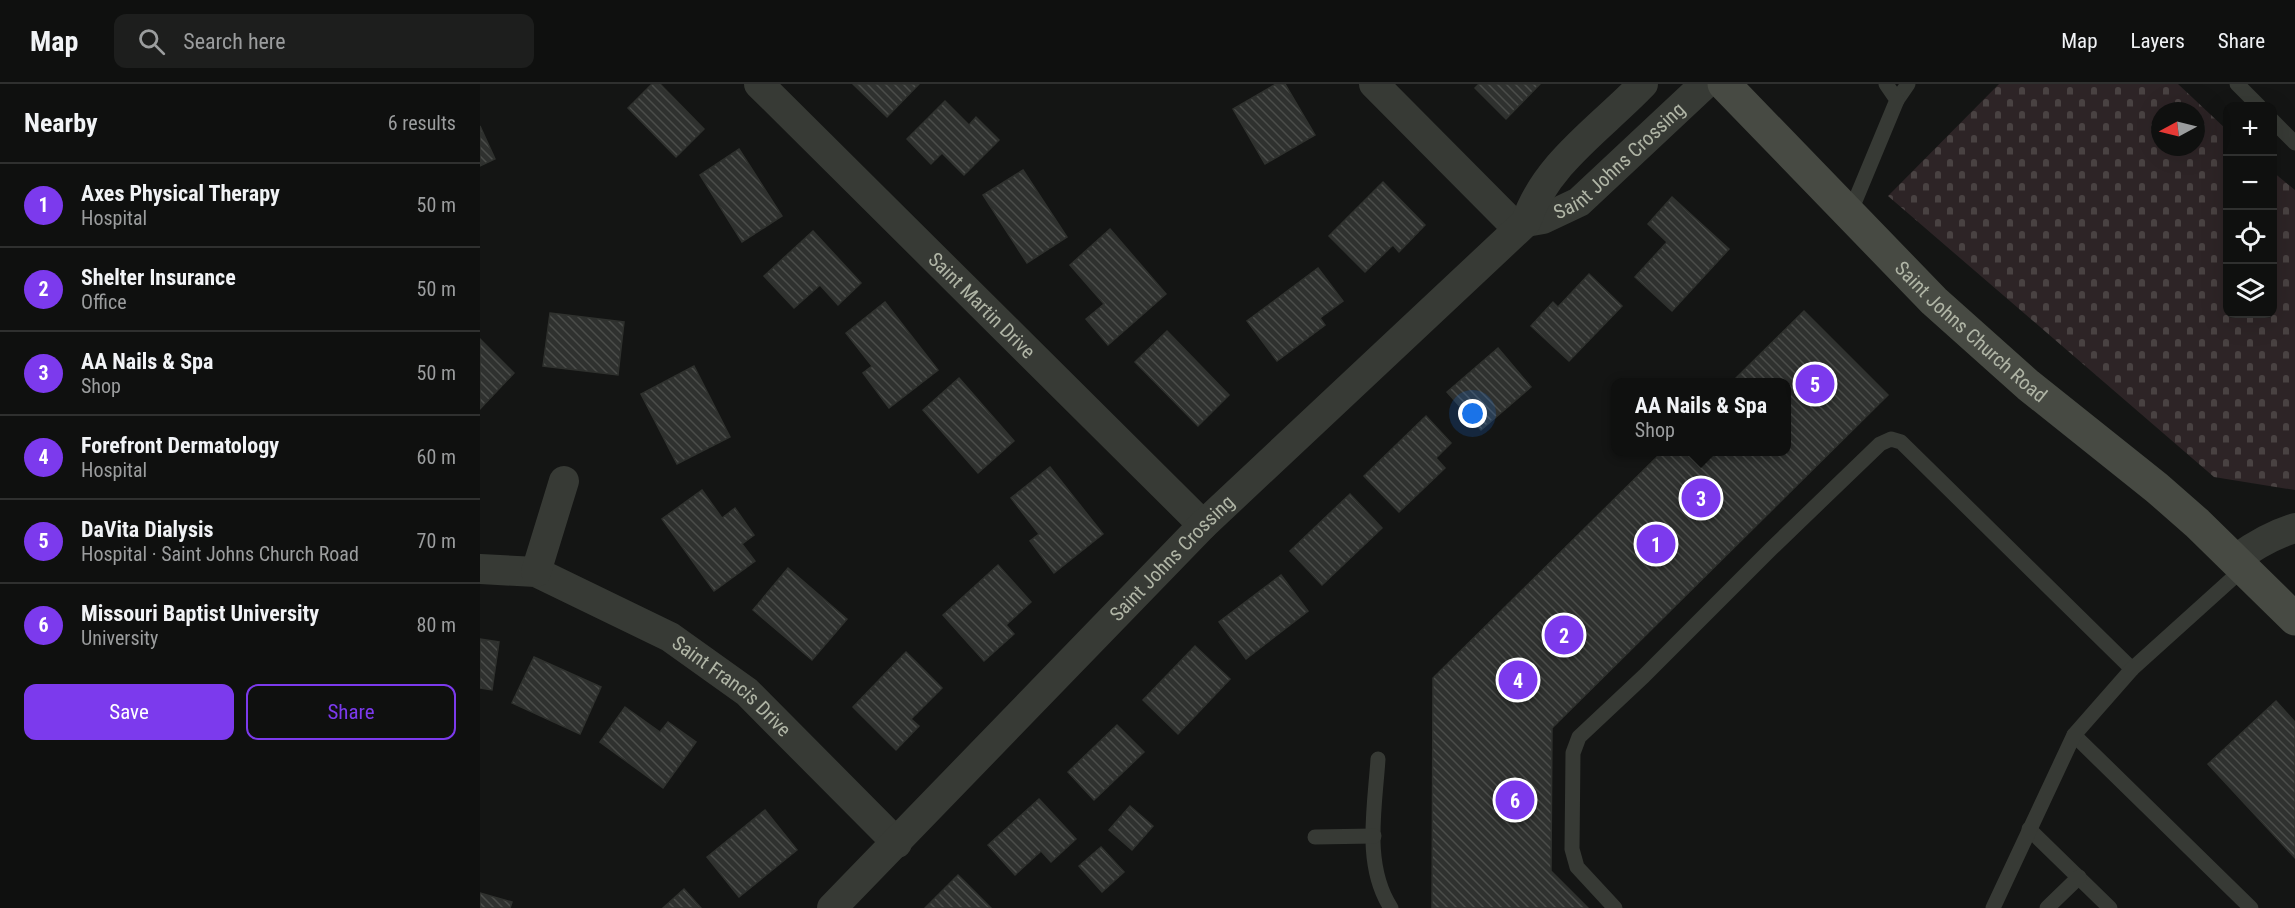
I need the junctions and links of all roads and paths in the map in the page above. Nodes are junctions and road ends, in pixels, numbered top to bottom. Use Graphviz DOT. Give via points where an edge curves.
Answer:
graph roads {
  1 [pos="759,84"];
  2 [pos="1374,84"];
  3 [pos="1643,84"];
  4 [pos="1705,84"];
  5 [pos="1724,84"];
  6 [pos="1886,84"];
  7 [pos="1908,84"];
  8 [pos="2237,84"];
  9 [pos="1897,100"];
  10 [pos="2255,102"];
  11 [pos="2277,125"];
  12 [pos="2295,143"];
  13 [pos="1850,213"];
  14 [pos="1522,226"];
  15 [pos="564,481"];
  16 [pos="1203,525"];
  17 [pos="2295,528"];
  18 [pos="2240,563"];
  19 [pos="480,569"];
  20 [pos="536,572"];
  21 [pos="2295,619"];
  22 [pos="2132,669"];
  23 [pos="2074,735"];
  24 [pos="1378,759"];
  25 [pos="2029,829"];
  26 [pos="1374,836"];
  27 [pos="1315,837"];
  28 [pos="897,843"];
  29 [pos="2079,877"];
  30 [pos="832,908"];
  31 [pos="1391,908"];
  32 [pos="1615,908"];
  33 [pos="1993,908"];
  34 [pos="2047,908"];
  35 [pos="2110,908"];
  36 [pos="2251,908"];
  1 -- 16 [label="street, Saint Martin Drive"];
  2 -- 14 [label="street"];
  3 -- 14 [label="street, Saint Johns Crossing" via="1566,159 1532,205"];
  4 -- 14 [label="street, Saint Johns Crossing" via="1580,202"];
  5 -- 13 [label="street, Saint Johns Church Road"];
  6 -- 9 [label="lane"];
  7 -- 9 [label="lane"];
  8 -- 10 [label="lane"];
  9 -- 13 [label="lane"];
  11 -- 12 [label="lane"];
  13 -- 18 [label="street, Saint Johns Church Road" via="1934,301 2019,378 2157,488"];
  14 -- 16 [label="street, Saint Johns Crossing"];
  15 -- 20 [label="street"];
  16 -- 28 [label="street, Saint Johns Crossing"];
  17 -- 18 [label="street" via="2266,539"];
  18 -- 21 [label="street, Saint Johns Church Road"];
  18 -- 22 [label="lane"];
  19 -- 20 [label="street, Saint Francis Drive"];
  20 -- 28 [label="street, Saint Francis Drive" via="670,637 747,692"];
  22 -- 23 [label="lane"];
  22 -- 32 [label="lane" via="1901,442 1891,439 1880,444 1579,737 1573,753 1572,849 1577,867"];
  23 -- 25 [label="lane"];
  23 -- 36 [label="lane"];
  24 -- 26 [label="lane"];
  25 -- 29 [label="lane"];
  25 -- 33 [label="lane"];
  26 -- 27 [label="lane"];
  26 -- 31 [label="lane" via="1375,867"];
  28 -- 30 [label="street, Saint Johns Crossing"];
  29 -- 34 [label="lane"];
  29 -- 35 [label="lane"];
}
